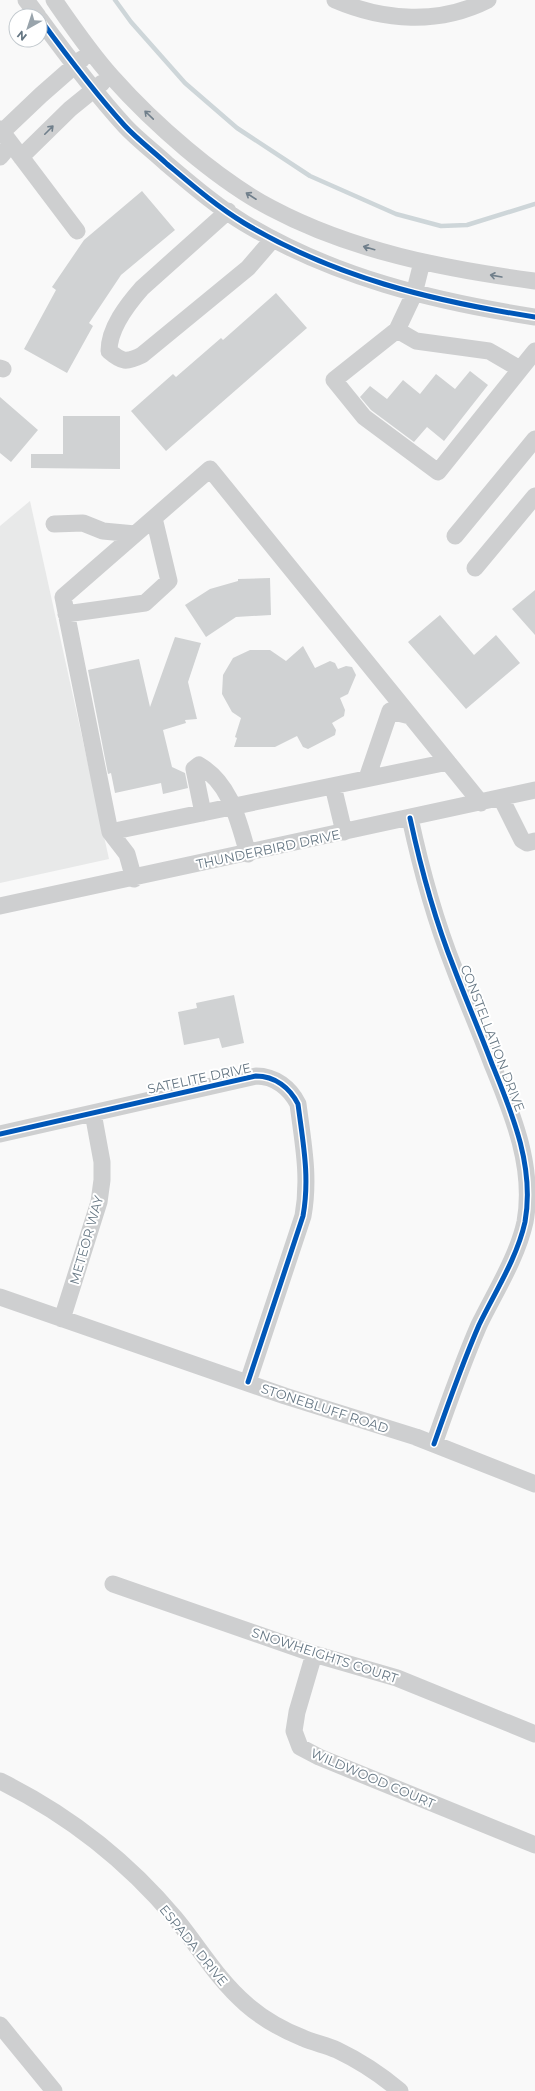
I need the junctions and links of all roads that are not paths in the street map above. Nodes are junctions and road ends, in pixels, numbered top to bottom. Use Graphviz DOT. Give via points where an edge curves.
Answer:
graph roads {
  1 [pos="54,0"];
  2 [pos="335,0"];
  3 [pos="488,0"];
  4 [pos="48,30"];
  5 [pos="92,52"];
  6 [pos="74,66"];
  7 [pos="111,76"];
  8 [pos="93,91"];
  9 [pos="9,141"];
  10 [pos="0,157"];
  11 [pos="228,212"];
  12 [pos="296,220"];
  13 [pos="77,231"];
  14 [pos="277,241"];
  15 [pos="422,262"];
  16 [pos="535,281"];
  17 [pos="414,294"];
  18 [pos="535,318"];
  19 [pos="397,330"];
  20 [pos="535,351"];
  21 [pos="520,369"];
  22 [pos="535,439"];
  23 [pos="535,496"];
  24 [pos="154,518"];
  25 [pos="54,524"];
  26 [pos="135,534"];
  27 [pos="455,536"];
  28 [pos="475,568"];
  29 [pos="66,614"];
  30 [pos="410,716"];
  31 [pos="448,762"];
  32 [pos="367,778"];
  33 [pos="333,786"];
  34 [pos="535,790"];
  35 [pos="501,798"];
  36 [pos="481,802"];
  37 [pos="234,806"];
  38 [pos="203,812"];
  39 [pos="410,818"];
  40 [pos="110,832"];
  41 [pos="344,832"];
  42 [pos="535,841"];
  43 [pos="248,854"];
  44 [pos="134,879"];
  45 [pos="0,906"];
  46 [pos="93,1113"];
  47 [pos="0,1134"];
  48 [pos="0,1297"];
  49 [pos="62,1319"];
  50 [pos="248,1382"];
  51 [pos="434,1444"];
  52 [pos="535,1484"];
  53 [pos="114,1584"];
  54 [pos="314,1654"];
  55 [pos="535,1734"];
  56 [pos="0,1782"];
  57 [pos="535,1845"];
  58 [pos="0,2025"];
  59 [pos="54,2091"];
  60 [pos="400,2091"];
  1 -- 5 [label="street"];
  2 -- 3 [label="street" via="365,11 414,18 460,11"];
  4 -- 6 [label="street"];
  5 -- 6 [label="street"];
  5 -- 7 [label="street"];
  6 -- 8 [label="street"];
  6 -- 9 [label="street"];
  7 -- 8 [label="street"];
  12 -- 7 [label="street, one-way" via="241,189 195,155 151,117"];
  9 -- 8 [label="street, one-way" via="70,109"];
  8 -- 11 [label="street" via="126,127 198,190"];
  9 -- 10 [label="street"];
  9 -- 13 [label="street"];
  11 -- 14 [label="street"];
  11 -- 14 [label="street" via="130,301 109,339 109,351 118,359 131,361 142,355"];
  12 -- 14 [label="street"];
  15 -- 12 [label="street, one-way" via="350,243"];
  14 -- 17 [label="street" via="324,263"];
  16 -- 15 [label="street, one-way"];
  15 -- 17 [label="street"];
  17 -- 18 [label="street"];
  17 -- 19 [label="street"];
  19 -- 21 [label="street" via="416,341 489,351"];
  19 -- 21 [label="street" via="334,380 364,417 438,472"];
  20 -- 21 [label="street"];
  22 -- 27 [label="street"];
  23 -- 28 [label="street"];
  24 -- 26 [label="street"];
  24 -- 29 [label="street" via="169,581 145,603"];
  24 -- 30 [label="street" via="210,469"];
  25 -- 26 [label="street" via="83,523 103,531"];
  26 -- 29 [label="street" via="63,598"];
  29 -- 40 [label="street"];
  30 -- 31 [label="street"];
  30 -- 32 [label="street" via="390,711"];
  31 -- 32 [label="street"];
  31 -- 36 [label="street"];
  32 -- 33 [label="street"];
  33 -- 37 [label="street"];
  33 -- 41 [label="street"];
  34 -- 35 [label="street, THUNDERBIRD DRIVE"];
  35 -- 36 [label="street, THUNDERBIRD DRIVE"];
  35 -- 42 [label="street" via="522,840 527,843"];
  36 -- 39 [label="street, THUNDERBIRD DRIVE"];
  37 -- 38 [label="street"];
  37 -- 38 [label="street" via="207,770 199,765 194,769 194,777"];
  37 -- 43 [label="street"];
  38 -- 40 [label="street"];
  39 -- 41 [label="street, THUNDERBIRD DRIVE"];
  39 -- 51 [label="street, CONSTELLATION DRIVE" via="418,856 440,931 503,1090 523,1148 528,1176 525,1221 518,1245 457,1377"];
  40 -- 44 [label="street" via="127,854"];
  41 -- 43 [label="street, THUNDERBIRD DRIVE"];
  43 -- 44 [label="street, THUNDERBIRD DRIVE"];
  44 -- 45 [label="street, THUNDERBIRD DRIVE"];
  46 -- 47 [label="street, SATELITE DRIVE"];
  46 -- 49 [label="street, METEOR WAY" via="102,1162 99,1202"];
  46 -- 50 [label="street, SATELITE DRIVE" via="256,1076 274,1080 285,1086 294,1096 298,1104 308,1174 304,1216"];
  48 -- 49 [label="street, STONEBLUFF ROAD"];
  49 -- 50 [label="street, STONEBLUFF ROAD"];
  50 -- 51 [label="street, STONEBLUFF ROAD"];
  51 -- 52 [label="street, STONEBLUFF ROAD"];
  53 -- 54 [label="street, SNOWHEIGHTS COURT"];
  54 -- 55 [label="street, SNOWHEIGHTS COURT" via="397,1678"];
  54 -- 57 [label="street, WILDWOOD COURT" via="294,1731 300,1747"];
  56 -- 60 [label="street, ESPADA DRIVE" via="65,1818 134,1874 175,1918 226,1986 247,2005 282,2029 360,2062"];
  58 -- 59 [label="street"];
}
